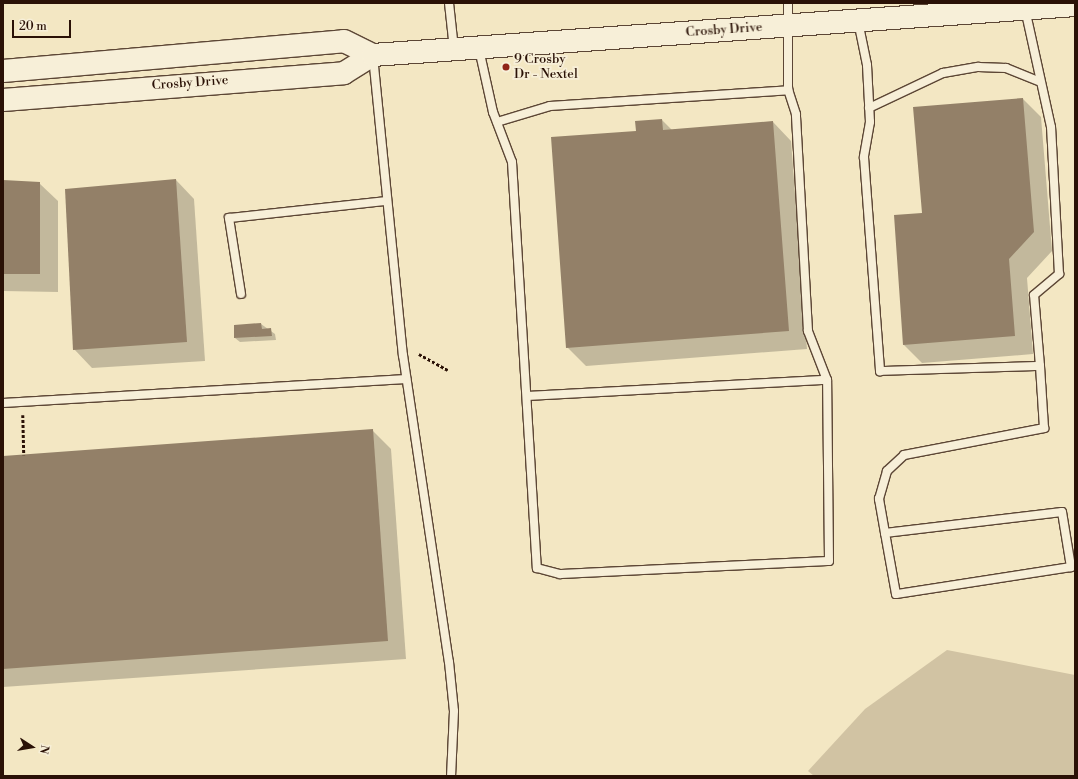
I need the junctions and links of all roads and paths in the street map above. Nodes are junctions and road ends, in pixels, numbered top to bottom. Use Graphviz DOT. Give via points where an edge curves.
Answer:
graph roads {
  1 [pos="449,3"];
  2 [pos="788,3"];
  3 [pos="1075,5"];
  4 [pos="1025,8"];
  5 [pos="858,20"];
  6 [pos="790,26"];
  7 [pos="478,48"];
  8 [pos="454,50"];
  9 [pos="373,55"];
  10 [pos="3,71"];
  11 [pos="1039,81"];
  12 [pos="788,90"];
  13 [pos="3,100"];
  14 [pos="870,108"];
  15 [pos="497,122"];
  16 [pos="385,201"];
  17 [pos="241,294"];
  18 [pos="419,354"];
  19 [pos="1040,366"];
  20 [pos="448,370"];
  21 [pos="406,379"];
  22 [pos="827,380"];
  23 [pos="526,396"];
  24 [pos="22,401"];
  25 [pos="3,403"];
  26 [pos="24,455"];
  27 [pos="885,533"];
  28 [pos="451,776"];
  1 -- 8 [label="lane"];
  2 -- 6 [label="lane"];
  3 -- 4 [label="main road, Crosby Drive"];
  4 -- 5 [label="main road, Crosby Drive"];
  4 -- 11 [label="lane"];
  5 -- 6 [label="main road, Crosby Drive"];
  5 -- 14 [label="lane" via="867,65"];
  6 -- 7 [label="main road, Crosby Drive"];
  6 -- 12 [label="lane"];
  7 -- 8 [label="main road, Crosby Drive"];
  7 -- 15 [label="lane"];
  8 -- 9 [label="main road, Crosby Drive"];
  9 -- 10 [label="main road, Crosby Drive" via="344,41"];
  9 -- 13 [label="main road, Crosby Drive" via="344,73"];
  9 -- 16 [label="lane"];
  11 -- 14 [label="lane" via="1006,68 978,67 942,73"];
  11 -- 19 [label="lane" via="1051,127 1059,274 1034,295"];
  12 -- 15 [label="lane" via="550,106"];
  12 -- 22 [label="lane" via="796,114 808,331"];
  14 -- 19 [label="lane" via="864,157 880,371"];
  15 -- 23 [label="lane" via="512,162"];
  16 -- 17 [label="lane" via="229,218"];
  16 -- 21 [label="lane"];
  18 -- 20 [label="path"];
  19 -- 27 [label="lane" via="1044,428 904,455 888,471 879,499"];
  21 -- 24 [label="lane"];
  21 -- 28 [label="lane" via="449,662 454,711"];
  22 -- 23 [label="lane"];
  22 -- 23 [label="lane" via="829,561 560,574 537,568"];
  24 -- 25 [label="lane"];
  24 -- 26 [label="path"];
  27 -- 27 [label="lane" via="896,594 1071,567 1062,512"];
}
